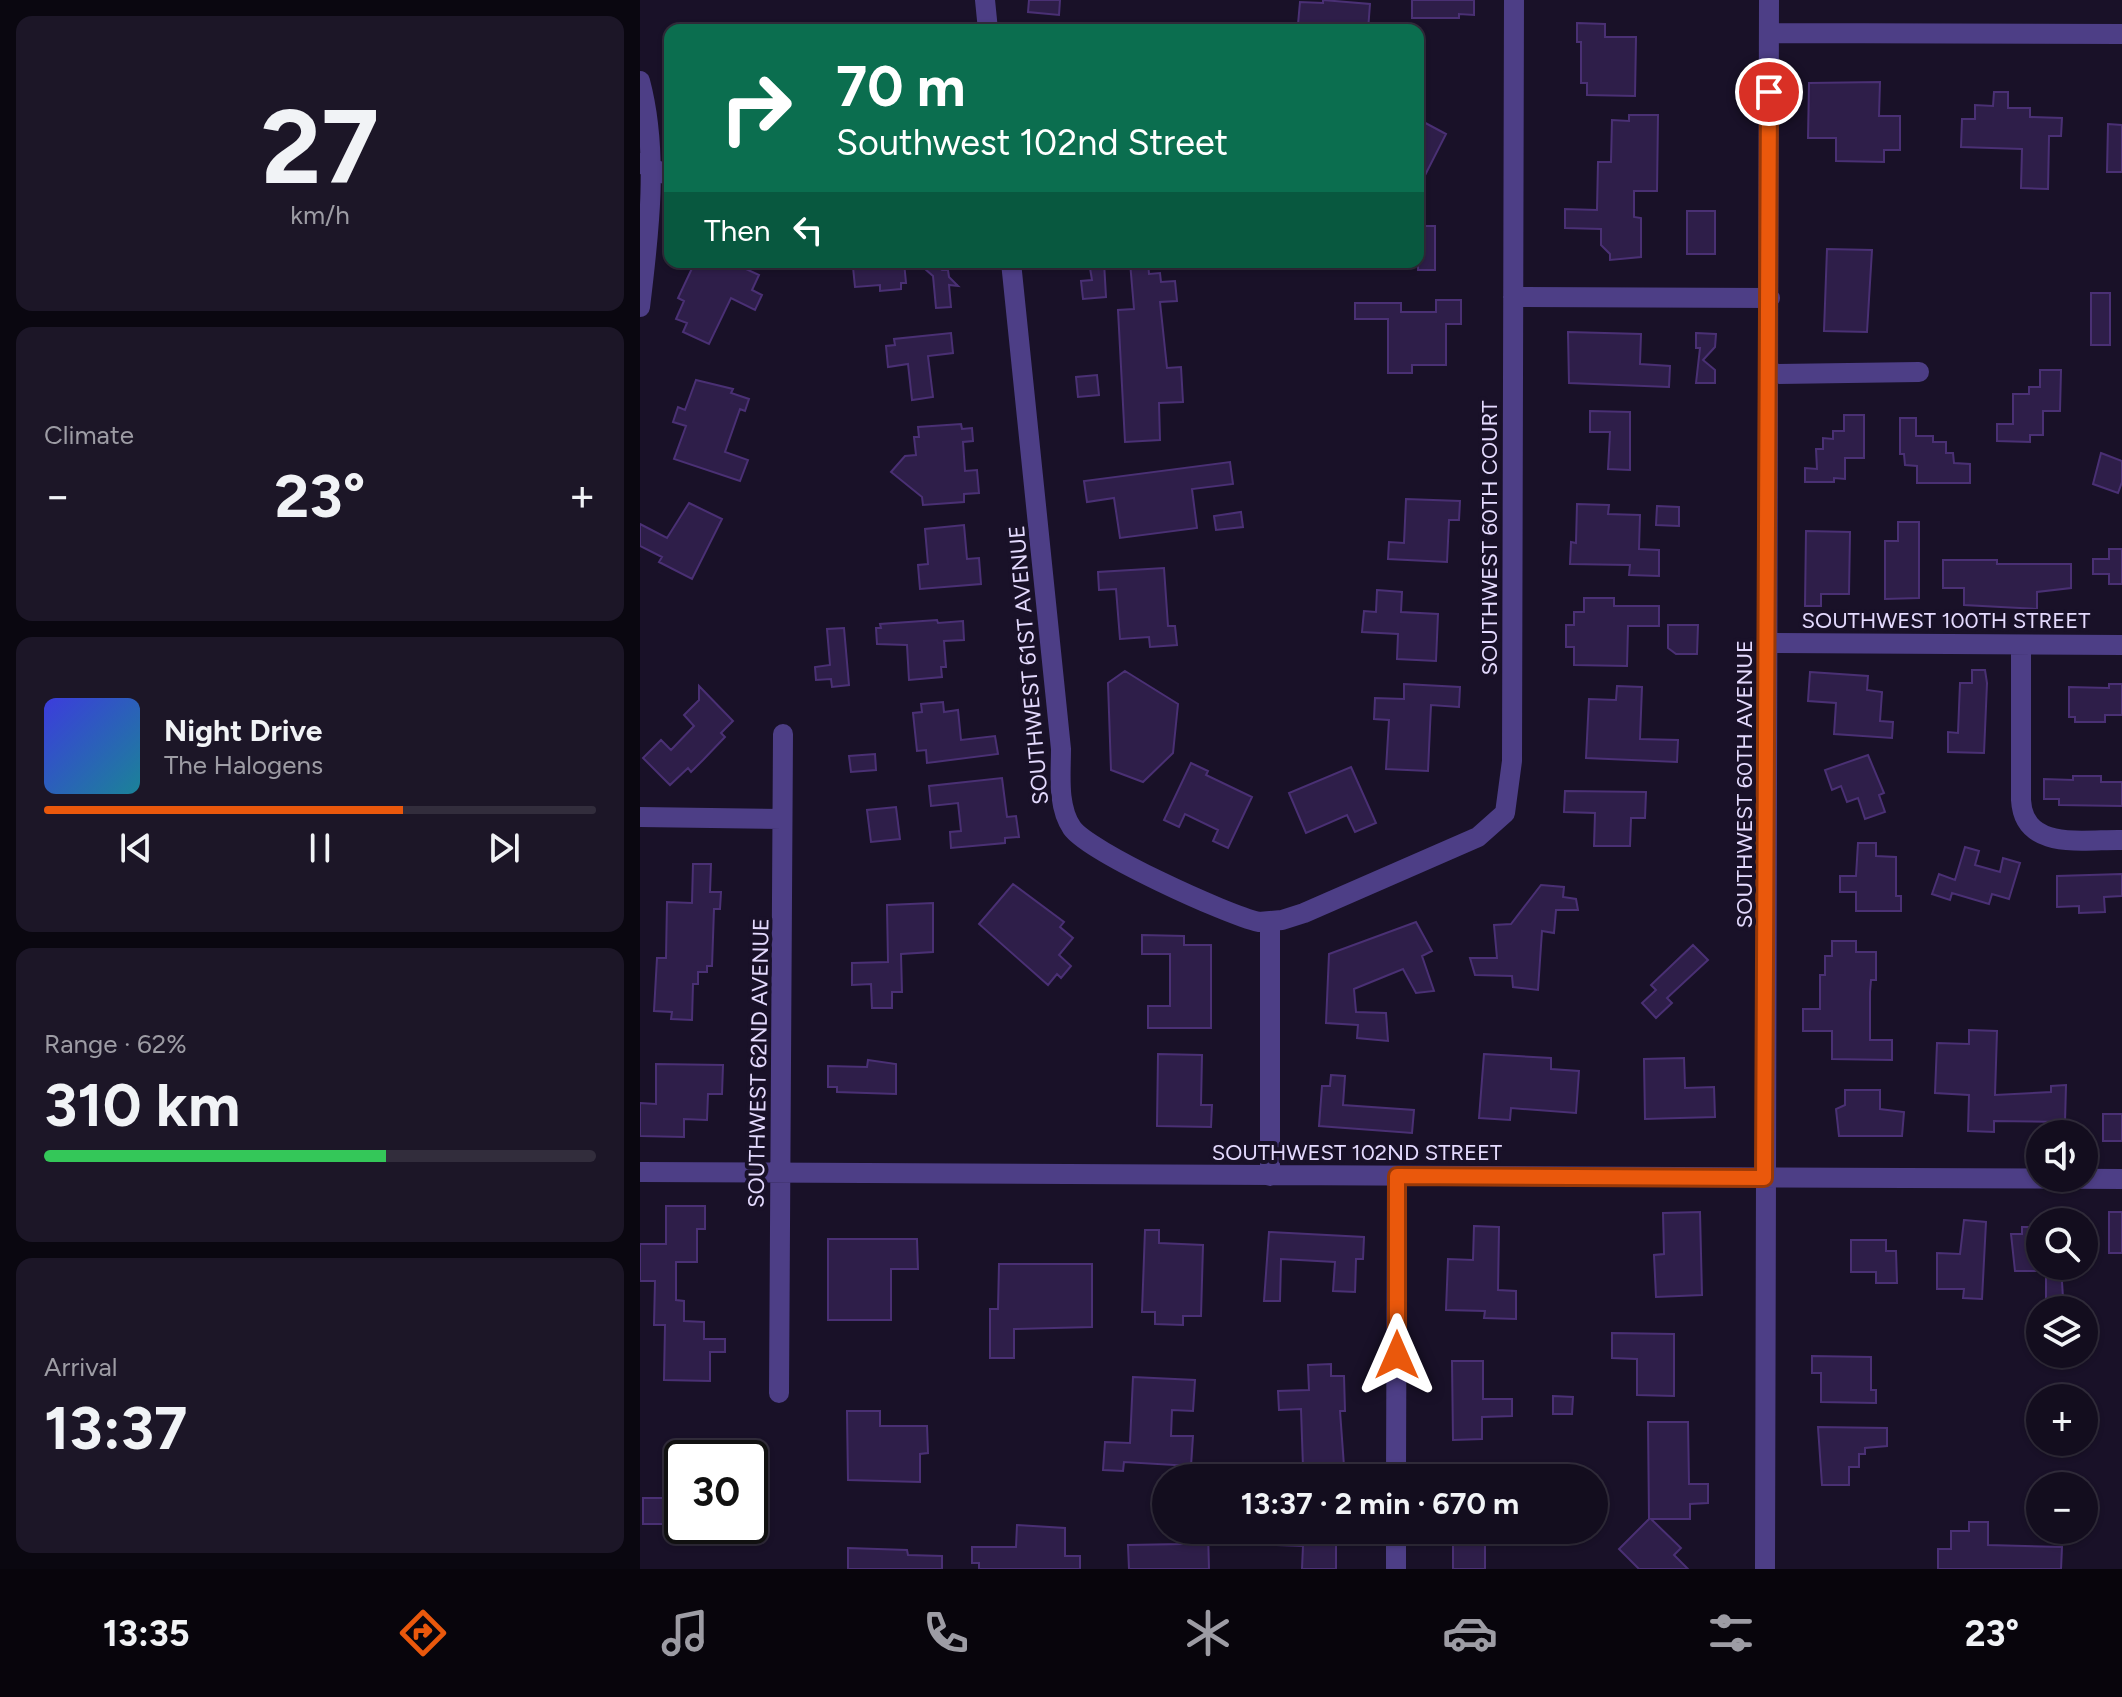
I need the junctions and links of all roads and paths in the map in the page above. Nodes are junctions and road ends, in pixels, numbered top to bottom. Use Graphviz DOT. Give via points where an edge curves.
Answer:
graph roads {
  1 [pos="985,0"];
  2 [pos="1514,0"];
  3 [pos="1769,0"];
  4 [pos="987,24"];
  5 [pos="1769,33"];
  6 [pos="2122,34"];
  7 [pos="640,81"];
  8 [pos="644,164"];
  9 [pos="664,173"];
  10 [pos="1012,268"];
  11 [pos="1513,297"];
  12 [pos="1770,298"];
  13 [pos="640,307"];
  14 [pos="1919,372"];
  15 [pos="1770,374"];
  16 [pos="1769,643"];
  17 [pos="2021,645"];
  18 [pos="2122,645"];
  19 [pos="783,734"];
  20 [pos="640,817"];
  21 [pos="782,819"];
  22 [pos="2122,840"];
  23 [pos="1270,922"];
  24 [pos="780,1171"];
  25 [pos="640,1172"];
  26 [pos="1270,1176"];
  27 [pos="1397,1176"];
  28 [pos="1764,1178"];
  29 [pos="2122,1179"];
  30 [pos="779,1393"];
  31 [pos="1396,1464"];
  32 [pos="1396,1544"];
  33 [pos="1396,1569"];
  34 [pos="1765,1569"];
  1 -- 4 [label="street"];
  2 -- 11 [label="street, SOUTHWEST 60TH COURT"];
  3 -- 5 [label="street, SOUTHWEST 60TH AVENUE"];
  5 -- 6 [label="street"];
  5 -- 12 [label="street, SOUTHWEST 60TH AVENUE"];
  7 -- 8 [label="street" via="647,117"];
  8 -- 9 [label="street"];
  8 -- 13 [label="street"];
  10 -- 23 [label="street, SOUTHWEST 61ST AVENUE" via="1067,817 1077,834 1097,849 1237,914"];
  11 -- 12 [label="street"];
  11 -- 23 [label="street, SOUTHWEST 60TH COURT" via="1513,748 1505,813 1478,837 1304,913"];
  12 -- 15 [label="street, SOUTHWEST 60TH AVENUE"];
  14 -- 15 [label="street"];
  15 -- 16 [label="street, SOUTHWEST 60TH AVENUE"];
  16 -- 17 [label="street, SOUTHWEST 100TH STREET"];
  16 -- 28 [label="street, SOUTHWEST 60TH AVENUE"];
  17 -- 18 [label="street, SOUTHWEST 100TH STREET"];
  17 -- 22 [label="street" via="2022,809 2031,829 2054,839"];
  19 -- 21 [label="street, SOUTHWEST 62ND AVENUE"];
  20 -- 21 [label="street"];
  21 -- 24 [label="street, SOUTHWEST 62ND AVENUE"];
  23 -- 26 [label="street"];
  24 -- 25 [label="street, SOUTHWEST 102ND STREET"];
  24 -- 26 [label="street, SOUTHWEST 102ND STREET"];
  24 -- 30 [label="street, SOUTHWEST 62ND AVENUE"];
  26 -- 27 [label="street, SOUTHWEST 102ND STREET"];
  27 -- 28 [label="street, SOUTHWEST 102ND STREET"];
  27 -- 31 [label="street"];
  28 -- 29 [label="street, SOUTHWEST 102ND STREET"];
  28 -- 34 [label="street, SOUTHWEST 60TH AVENUE"];
  32 -- 33 [label="street"];
}
